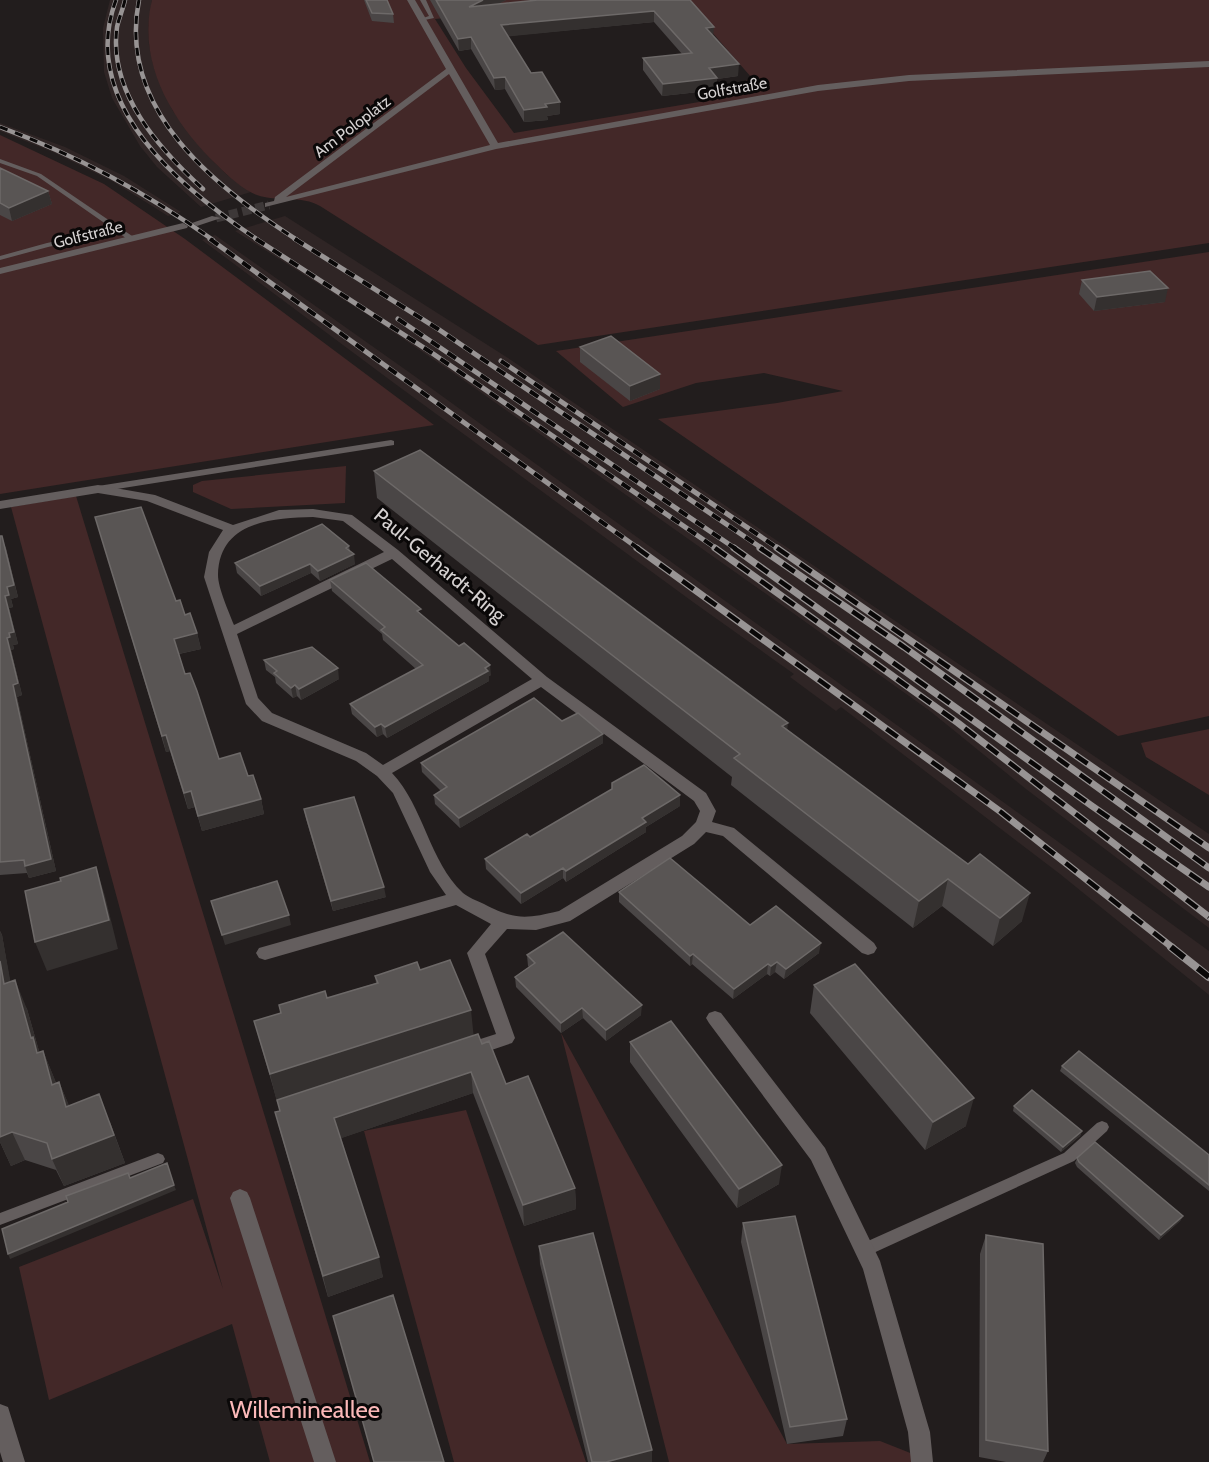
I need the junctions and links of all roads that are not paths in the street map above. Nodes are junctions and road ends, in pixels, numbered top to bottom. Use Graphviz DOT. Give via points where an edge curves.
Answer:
graph roads {
  1 [pos="411,0"];
  2 [pos="423,0"];
  3 [pos="423,20"];
  4 [pos="1209,64"];
  5 [pos="450,69"];
  6 [pos="495,146"];
  7 [pos="0,161"];
  8 [pos="269,205"];
  9 [pos="216,218"];
  10 [pos="197,223"];
  11 [pos="183,226"];
  12 [pos="119,230"];
  13 [pos="131,238"];
  14 [pos="0,258"];
  15 [pos="0,271"];
  16 [pos="391,442"];
  17 [pos="98,489"];
  18 [pos="0,505"];
  19 [pos="233,529"];
  20 [pos="393,553"];
  21 [pos="228,633"];
  22 [pos="542,680"];
  23 [pos="382,772"];
  24 [pos="703,825"];
  25 [pos="458,897"];
  26 [pos="503,922"];
  27 [pos="868,948"];
  28 [pos="265,953"];
  29 [pos="715,1018"];
  30 [pos="451,1056"];
  31 [pos="1102,1127"];
  32 [pos="158,1159"];
  33 [pos="240,1198"];
  34 [pos="0,1219"];
  35 [pos="864,1250"];
  36 [pos="0,1415"];
  37 [pos="14,1462"];
  38 [pos="325,1462"];
  39 [pos="922,1462"];
  1 -- 3 [label="street"];
  2 -- 3 [label="lane" via="432,17"];
  3 -- 5 [label="street"];
  4 -- 6 [label="street, Golfstraße" via="1005,72 818,88"];
  5 -- 6 [label="street"];
  5 -- 8 [label="street, Am Poloplatz"];
  6 -- 8 [label="street, Golfstraße"];
  7 -- 12 [label="lane" via="39,174"];
  9 -- 10 [label="street"];
  11 -- 13 [label="street, Golfstraße"];
  12 -- 13 [label="lane"];
  12 -- 14 [label="lane"];
  13 -- 15 [label="street, Golfstraße"];
  16 -- 17 [label="lane"];
  17 -- 18 [label="street"];
  17 -- 19 [label="street" via="150,498"];
  19 -- 20 [label="street, Paul-Gerhardt-Ring" via="279,514 314,513 347,518"];
  19 -- 21 [label="street" via="216,552 211,577"];
  20 -- 21 [label="street"];
  20 -- 22 [label="street, Paul-Gerhardt-Ring"];
  21 -- 23 [label="street" via="251,700 267,717 361,757"];
  22 -- 23 [label="street"];
  22 -- 24 [label="street, Paul-Gerhardt-Ring" via="700,797 708,811"];
  23 -- 25 [label="street" via="399,790 438,872"];
  24 -- 26 [label="street" via="688,840 564,916 536,923"];
  24 -- 27 [label="street" via="728,832"];
  25 -- 26 [label="street"];
  25 -- 28 [label="street"];
  26 -- 30 [label="street" via="476,953 506,1038"];
  29 -- 35 [label="street" via="818,1154"];
  31 -- 35 [label="lane" via="1069,1157"];
  32 -- 34 [label="lane"];
  33 -- 38 [label="street"];
  35 -- 39 [label="street" via="873,1268 919,1432"];
  36 -- 37 [label="street"];
}
